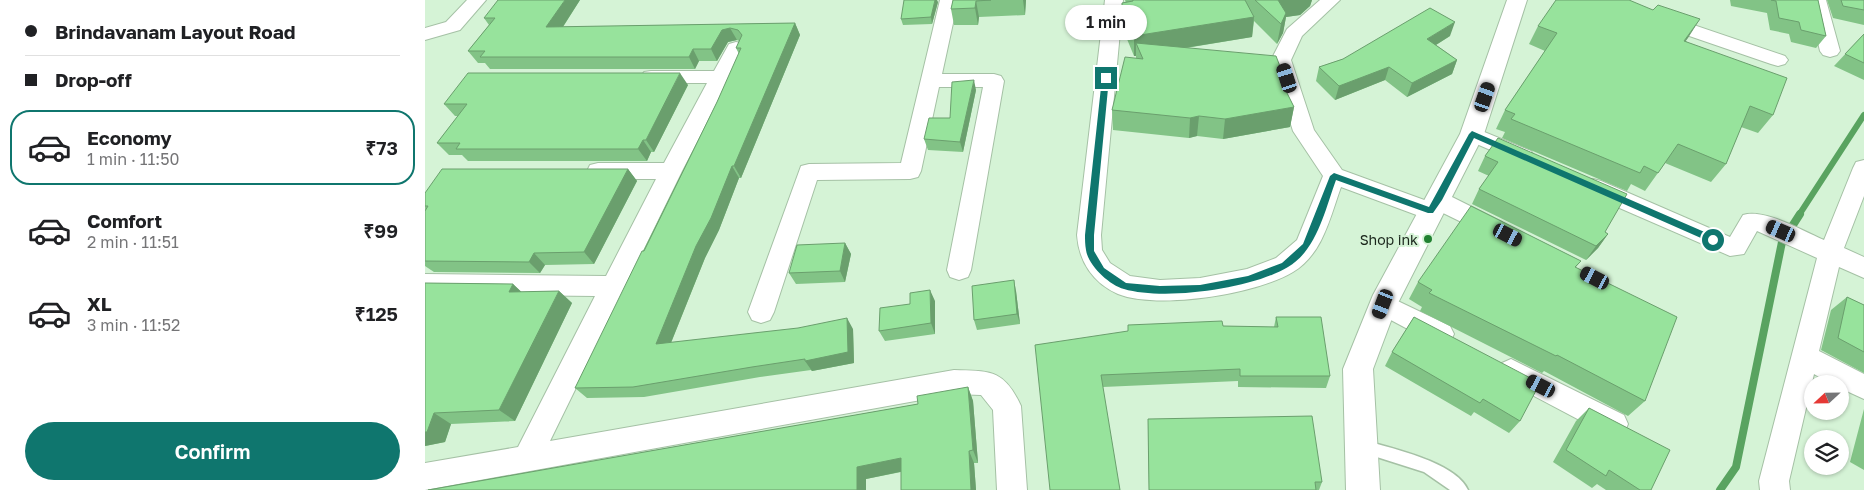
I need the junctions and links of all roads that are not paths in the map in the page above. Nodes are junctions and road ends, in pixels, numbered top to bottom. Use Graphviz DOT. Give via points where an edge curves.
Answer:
graph roads {
  1 [pos="477,0"];
  2 [pos="949,0"];
  3 [pos="1114,0"];
  4 [pos="1331,0"];
  5 [pos="1517,0"];
  6 [pos="1602,0"];
  7 [pos="1817,0"];
  8 [pos="425,34"];
  9 [pos="736,48"];
  10 [pos="1830,51"];
  11 [pos="1778,60"];
  12 [pos="630,77"];
  13 [pos="719,77"];
  14 [pos="931,80"];
  15 [pos="1472,134"];
  16 [pos="1543,165"];
  17 [pos="575,171"];
  18 [pos="671,171"];
  19 [pos="1863,171"];
  20 [pos="1334,176"];
  21 [pos="1570,177"];
  22 [pos="1434,206"];
  23 [pos="1517,239"];
  24 [pos="1820,248"];
  25 [pos="1864,268"];
  26 [pos="959,270"];
  27 [pos="425,284"];
  28 [pos="613,286"];
  29 [pos="1383,304"];
  30 [pos="761,312"];
  31 [pos="1462,345"];
  32 [pos="1805,357"];
  33 [pos="1488,359"];
  34 [pos="1864,387"];
  35 [pos="1638,437"];
  36 [pos="1361,446"];
  37 [pos="527,458"];
  38 [pos="425,477"];
  39 [pos="1012,490"];
  40 [pos="1363,490"];
  41 [pos="1461,490"];
  42 [pos="1775,490"];
  1 -- 8 [label="street" via="453,26"];
  2 -- 14 [label="street"];
  3 -- 20 [label="street" via="1089,235 1090,251 1101,270 1125,286 1160,290 1200,288 1249,279 1285,265 1307,246"];
  4 -- 20 [label="street" via="1294,33 1281,60 1304,131"];
  5 -- 15 [label="street"];
  6 -- 11 [label="street"];
  7 -- 10 [label="street"];
  9 -- 13 [label="street"];
  12 -- 13 [label="street"];
  13 -- 18 [label="street"];
  14 -- 26 [label="street" via="994,81"];
  14 -- 30 [label="street" via="909,171 809,172"];
  15 -- 16 [label="street"];
  15 -- 22 [label="street"];
  17 -- 18 [label="street"];
  18 -- 28 [label="street"];
  19 -- 24 [label="street"];
  20 -- 22 [label="street"];
  21 -- 24 [label="street" via="1730,247 1736,247 1751,221"];
  22 -- 23 [label="street"];
  22 -- 29 [label="street"];
  24 -- 25 [label="street"];
  24 -- 32 [label="street"];
  27 -- 28 [label="street"];
  28 -- 37 [label="street"];
  29 -- 31 [label="street"];
  29 -- 36 [label="street" via="1358,369"];
  32 -- 34 [label="street"];
  32 -- 42 [label="street" via="1774,481"];
  33 -- 35 [label="street"];
  36 -- 40 [label="street"];
  36 -- 41 [label="lane" via="1428,466"];
  37 -- 38 [label="street"];
  37 -- 39 [label="street" via="954,382 988,383 1007,406"];
}
